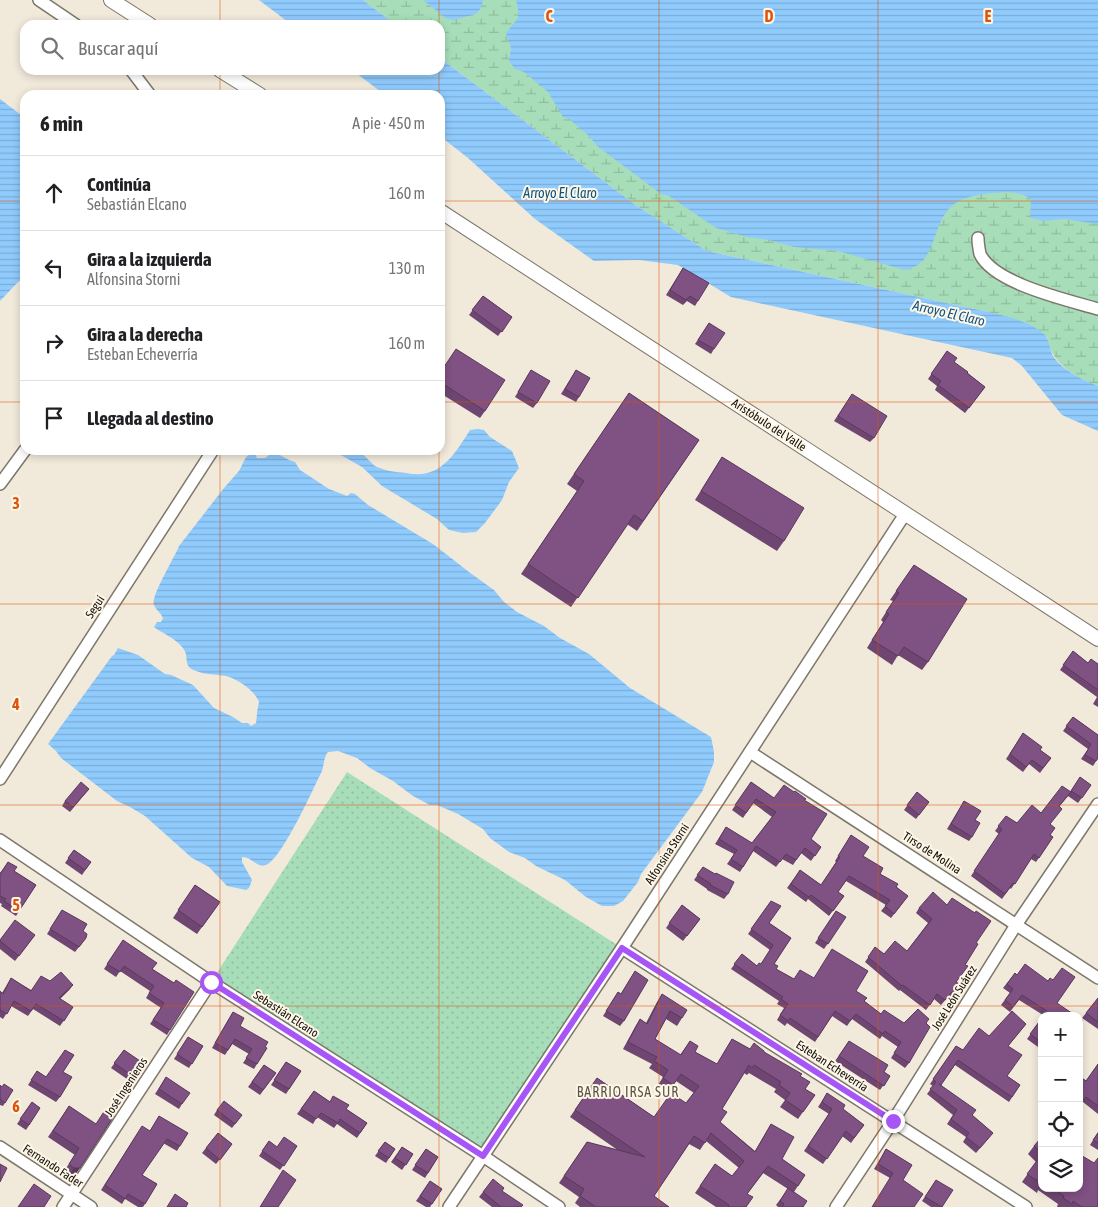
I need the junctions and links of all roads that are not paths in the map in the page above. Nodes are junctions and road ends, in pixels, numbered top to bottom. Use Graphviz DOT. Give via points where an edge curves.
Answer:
graph roads {
  1 [pos="39,0"];
  2 [pos="111,0"];
  3 [pos="69,20"];
  4 [pos="142,20"];
  5 [pos="135,75"];
  6 [pos="228,75"];
  7 [pos="146,90"];
  8 [pos="252,90"];
  9 [pos="445,214"];
  10 [pos="978,238"];
  11 [pos="1098,309"];
  12 [pos="21,455"];
  13 [pos="211,455"];
  14 [pos="0,484"];
  15 [pos="905,514"];
  16 [pos="1098,639"];
  17 [pos="750,752"];
  18 [pos="0,779"];
  19 [pos="1098,804"];
  20 [pos="0,840"];
  21 [pos="1016,925"];
  22 [pos="622,948"];
  23 [pos="1098,978"];
  24 [pos="211,982"];
  25 [pos="893,1121"];
  26 [pos="0,1147"];
  27 [pos="483,1156"];
  28 [pos="71,1194"];
  29 [pos="63,1207"];
  30 [pos="91,1207"];
  31 [pos="449,1207"];
  32 [pos="559,1207"];
  33 [pos="836,1207"];
  34 [pos="1026,1207"];
  1 -- 3 [label="street"];
  2 -- 4 [label="street"];
  5 -- 7 [label="street"];
  6 -- 8 [label="street"];
  9 -- 15 [label="street, Aristóbulo del Valle"];
  10 -- 11 [label="street" via="980,254 1008,279"];
  12 -- 14 [label="street"];
  13 -- 18 [label="street, Seguí"];
  15 -- 16 [label="street, Aristóbulo del Valle"];
  15 -- 17 [label="street, Alfonsina Storni"];
  17 -- 21 [label="street, Tirso de Molina"];
  17 -- 22 [label="street, Alfonsina Storni"];
  19 -- 21 [label="street, José León Suárez"];
  20 -- 24 [label="street, Sebastián Elcano"];
  21 -- 23 [label="street, Tirso de Molina"];
  21 -- 25 [label="street, José León Suárez"];
  22 -- 25 [label="street, Esteban Echeverría"];
  22 -- 27 [label="street, Alfonsina Storni"];
  24 -- 27 [label="street, Sebastián Elcano"];
  24 -- 28 [label="street, José Ingenieros"];
  25 -- 33 [label="street, José León Suárez"];
  25 -- 34 [label="street, Esteban Echeverría"];
  26 -- 28 [label="street, Fernando Fader"];
  27 -- 31 [label="street, Alfonsina Storni"];
  27 -- 32 [label="street, Sebastián Elcano"];
  28 -- 29 [label="street, José Ingenieros"];
  28 -- 30 [label="street, Fernando Fader"];
}
